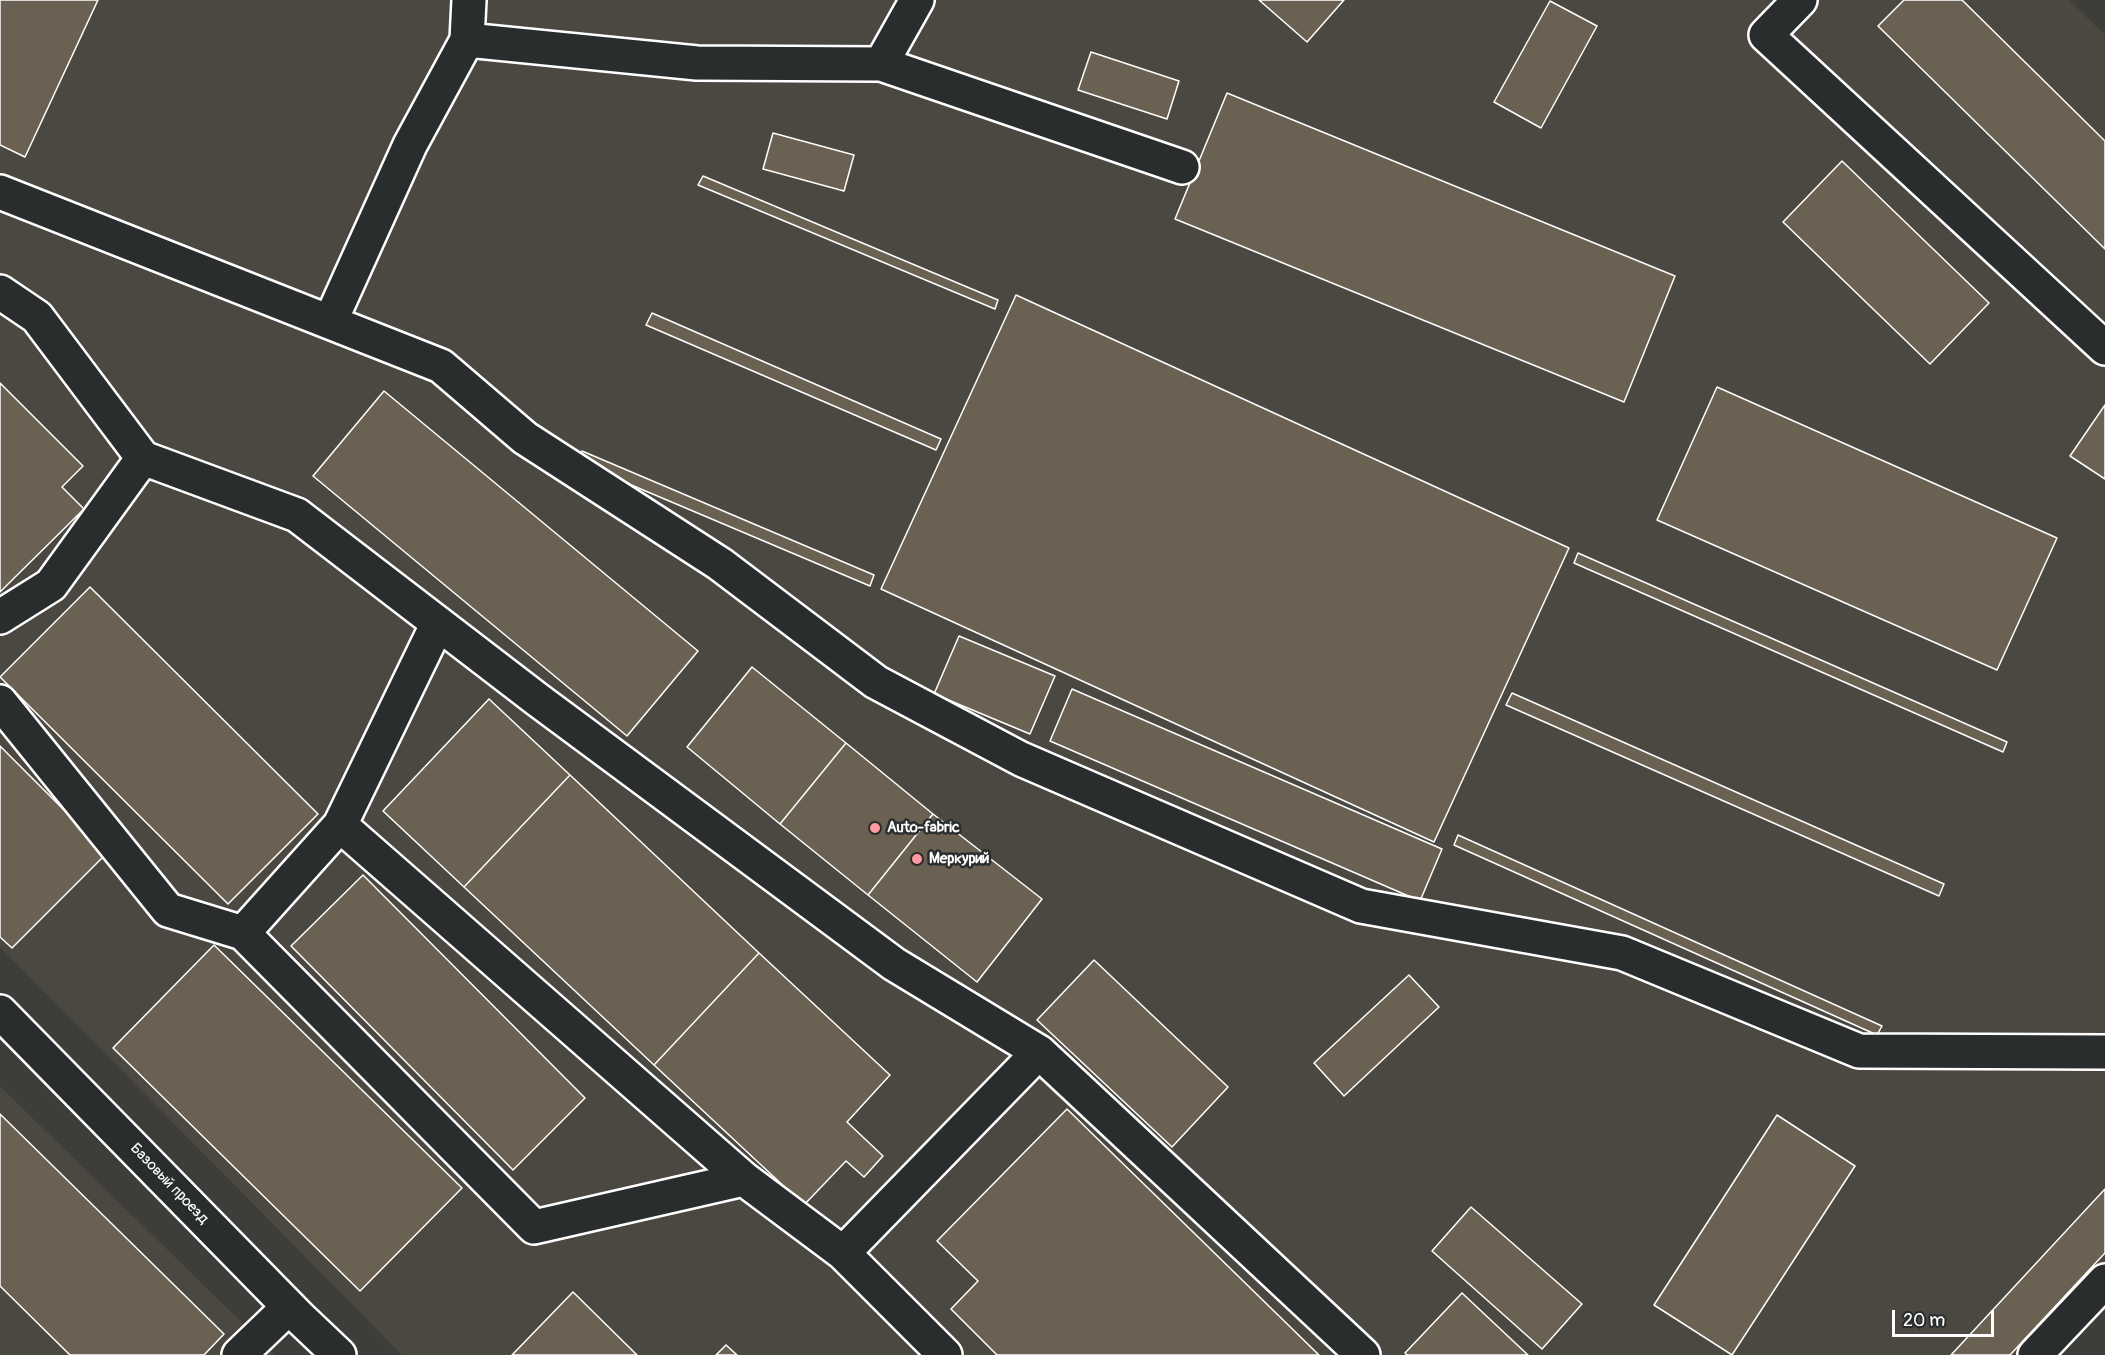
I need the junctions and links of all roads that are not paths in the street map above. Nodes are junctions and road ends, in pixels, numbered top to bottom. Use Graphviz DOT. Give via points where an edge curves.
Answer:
graph roads {
  1 [pos="469,0"];
  2 [pos="916,0"];
  3 [pos="1800,0"];
  4 [pos="467,40"];
  5 [pos="880,64"];
  6 [pos="1182,167"];
  7 [pos="0,192"];
  8 [pos="0,292"];
  9 [pos="330,322"];
  10 [pos="2105,348"];
  11 [pos="143,458"];
  12 [pos="0,617"];
  13 [pos="438,623"];
  14 [pos="0,702"];
  15 [pos="340,825"];
  16 [pos="243,933"];
  17 [pos="0,1012"];
  18 [pos="1039,1052"];
  19 [pos="2105,1052"];
  20 [pos="744,1179"];
  21 [pos="843,1253"];
  22 [pos="2105,1281"];
  23 [pos="289,1307"];
  24 [pos="240,1355"];
  25 [pos="339,1355"];
  26 [pos="945,1355"];
  27 [pos="1363,1355"];
  28 [pos="2035,1355"];
  1 -- 4 [label="lane"];
  2 -- 5 [label="lane"];
  3 -- 10 [label="lane" via="1766,35"];
  4 -- 5 [label="lane" via="697,63"];
  4 -- 9 [label="lane" via="410,146"];
  5 -- 6 [label="lane"];
  7 -- 9 [label="lane"];
  8 -- 11 [label="lane" via="38,317"];
  9 -- 19 [label="lane" via="441,366 525,438 720,564 876,682 1022,759 1361,906 1622,953 1859,1051"];
  11 -- 12 [label="lane" via="51,585"];
  11 -- 13 [label="lane" via="297,515"];
  13 -- 15 [label="lane"];
  13 -- 18 [label="lane" via="894,964"];
  14 -- 16 [label="lane" via="168,910"];
  15 -- 16 [label="lane"];
  15 -- 20 [label="lane"];
  16 -- 20 [label="lane" via="534,1227"];
  17 -- 23 [label="lane, Базовый проезд"];
  18 -- 21 [label="lane"];
  18 -- 27 [label="lane"];
  20 -- 21 [label="lane"];
  21 -- 26 [label="lane"];
  22 -- 28 [label="lane"];
  23 -- 24 [label="lane"];
  23 -- 25 [label="lane, Базовый проезд"];
}
